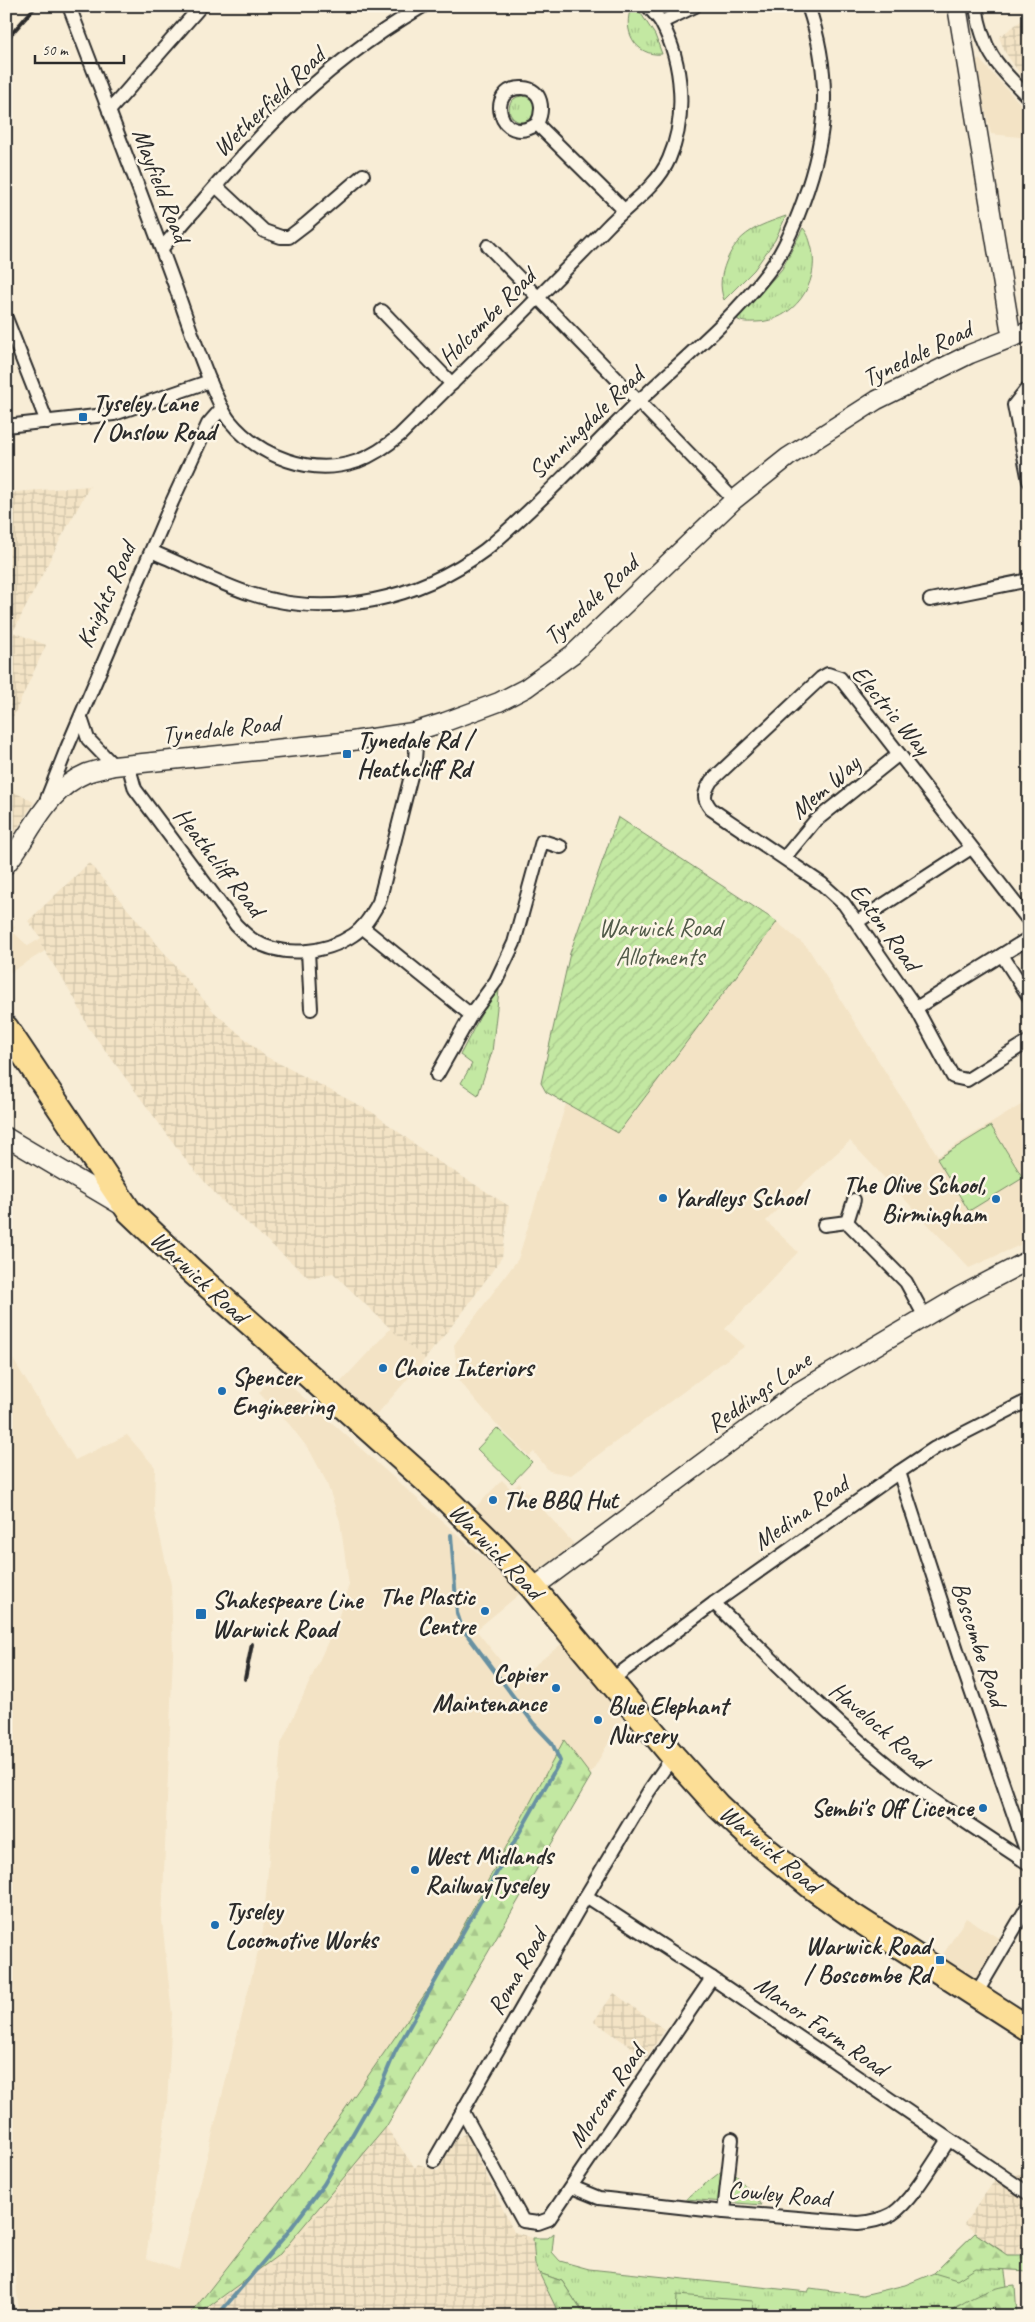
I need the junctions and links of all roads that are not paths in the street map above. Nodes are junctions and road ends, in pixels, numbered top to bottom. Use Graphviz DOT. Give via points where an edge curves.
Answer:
graph roads {
  1 [pos="69,6"];
  2 [pos="201,6"];
  3 [pos="423,6"];
  4 [pos="648,6"];
  5 [pos="695,6"];
  6 [pos="808,6"];
  7 [pos="957,6"];
  8 [pos="976,6"];
  9 [pos="662,22"];
  10 [pos="1029,98"];
  11 [pos="109,112"];
  12 [pos="537,124"];
  13 [pos="363,175"];
  14 [pos="216,186"];
  15 [pos="624,210"];
  16 [pos="488,246"];
  17 [pos="162,248"];
  18 [pos="539,298"];
  19 [pos="382,311"];
  20 [pos="6,318"];
  21 [pos="1021,333"];
  22 [pos="210,381"];
  23 [pos="452,384"];
  24 [pos="1025,390"];
  25 [pos="640,401"];
  26 [pos="222,408"];
  27 [pos="47,422"];
  28 [pos="6,426"];
  29 [pos="1029,481"];
  30 [pos="734,500"];
  31 [pos="153,552"];
  32 [pos="1029,580"];
  33 [pos="930,600"];
  34 [pos="80,718"];
  35 [pos="413,732"];
  36 [pos="899,754"];
  37 [pos="121,765"];
  38 [pos="704,801"];
  39 [pos="44,807"];
  40 [pos="561,847"];
  41 [pos="970,848"];
  42 [pos="785,857"];
  43 [pos="6,866"];
  44 [pos="1029,921"];
  45 [pos="857,922"];
  46 [pos="362,927"];
  47 [pos="1029,938"];
  48 [pos="308,951"];
  49 [pos="1002,955"];
  50 [pos="1029,997"];
  51 [pos="916,1008"];
  52 [pos="311,1009"];
  53 [pos="471,1016"];
  54 [pos="6,1028"];
  55 [pos="1029,1041"];
  56 [pos="437,1075"];
  57 [pos="6,1137"];
  58 [pos="99,1166"];
  59 [pos="58,1167"];
  60 [pos="854,1200"];
  61 [pos="129,1211"];
  62 [pos="847,1222"];
  63 [pos="824,1225"];
  64 [pos="1029,1260"];
  65 [pos="925,1317"];
  66 [pos="1029,1400"];
  67 [pos="899,1472"];
  68 [pos="533,1588"];
  69 [pos="714,1603"];
  70 [pos="611,1680"];
  71 [pos="673,1756"];
  72 [pos="1029,1859"];
  73 [pos="1029,1864"];
  74 [pos="586,1896"];
  75 [pos="1029,1904"];
  76 [pos="712,1978"];
  77 [pos="976,1994"];
  78 [pos="1029,2029"];
  79 [pos="463,2112"];
  80 [pos="732,2139"];
  81 [pos="948,2140"];
  82 [pos="434,2161"];
  83 [pos="572,2187"];
  84 [pos="1029,2194"];
  85 [pos="724,2212"];
  1 -- 11 [label="street, Mayfield Road"];
  2 -- 11 [label="street"];
  3 -- 14 [label="street, Wetherfield Road" via="308,90"];
  4 -- 9 [label="street"];
  5 -- 9 [label="street"];
  6 -- 25 [label="street, Sunningdale Road" via="822,56 825,100 815,169 794,229 778,258 754,288"];
  7 -- 21 [label="street" via="1010,328"];
  8 -- 10 [label="street" via="986,48"];
  9 -- 15 [label="street, Holcombe Road" via="674,54 681,111 669,159 658,178"];
  11 -- 17 [label="street, Mayfield Road"];
  12 -- 15 [label="street"];
  13 -- 14 [label="street" via="306,224 289,236 281,237 264,231"];
  14 -- 17 [label="street, Wetherfield Road"];
  15 -- 18 [label="street, Holcombe Road"];
  16 -- 18 [label="street"];
  17 -- 22 [label="street, Mayfield Road"];
  18 -- 23 [label="street, Holcombe Road"];
  18 -- 25 [label="street"];
  19 -- 23 [label="street"];
  20 -- 27 [label="street"];
  21 -- 30 [label="street, Tynedale Road" via="876,400 788,457"];
  22 -- 26 [label="street, Holcombe Road"];
  22 -- 27 [label="street" via="114,414"];
  23 -- 26 [label="street, Holcombe Road" via="386,447 349,464 310,465 273,455 253,443"];
  24 -- 29 [label="street" via="1014,405"];
  25 -- 30 [label="street"];
  25 -- 31 [label="street, Sunningdale Road" via="485,550 462,567 407,593 343,604 288,603 249,593"];
  26 -- 31 [label="street, Knights Road" via="200,440"];
  27 -- 28 [label="street"];
  30 -- 35 [label="street, Tynedale Road" via="573,654 526,688 499,702"];
  31 -- 34 [label="street, Knights Road"];
  32 -- 33 [label="street"];
  34 -- 37 [label="street" via="88,739"];
  34 -- 39 [label="street, Knights Road"];
  35 -- 37 [label="street, Tynedale Road"];
  35 -- 46 [label="street, Heathcliff Road" via="416,746 409,790 378,902"];
  36 -- 38 [label="street, Electric Way" via="840,678 828,674 711,781"];
  36 -- 41 [label="street, Electric Way"];
  36 -- 42 [label="street, Mem Way" via="814,822"];
  37 -- 39 [label="street, Knights Road" via="87,774 62,790"];
  37 -- 48 [label="street, Heathcliff Road" via="134,789 236,925 253,940 273,948"];
  38 -- 42 [label="street, Eaton Road" via="711,809"];
  39 -- 43 [label="street, Knights Road"];
  40 -- 53 [label="street" via="542,841 514,943 496,981"];
  41 -- 44 [label="street, Electric Way"];
  41 -- 45 [label="street"];
  42 -- 45 [label="street, Eaton Road" via="822,884 844,904"];
  45 -- 51 [label="street, Eaton Road"];
  46 -- 48 [label="street, Heathcliff Road" via="340,941"];
  46 -- 53 [label="street"];
  47 -- 49 [label="street, Eaton Road"];
  48 -- 52 [label="street"];
  49 -- 50 [label="street"];
  49 -- 51 [label="street, Eaton Road"];
  51 -- 55 [label="street" via="953,1077 967,1080"];
  53 -- 56 [label="street"];
  54 -- 58 [label="highway, Warwick Road"];
  57 -- 59 [label="street"];
  58 -- 59 [label="street" via="84,1174"];
  58 -- 61 [label="highway, Warwick Road"];
  59 -- 61 [label="street"];
  60 -- 62 [label="street"];
  61 -- 68 [label="highway, Warwick Road" via="439,1492"];
  62 -- 63 [label="street"];
  62 -- 65 [label="street" via="906,1282"];
  64 -- 65 [label="street, Reddings Lane"];
  65 -- 68 [label="street, Reddings Lane" via="798,1392"];
  66 -- 67 [label="street, Medina Road" via="935,1448"];
  67 -- 69 [label="street, Medina Road"];
  67 -- 72 [label="street, Boscombe Road"];
  68 -- 70 [label="highway, Warwick Road"];
  69 -- 70 [label="street, Medina Road"];
  69 -- 73 [label="street, Havelock Road" via="896,1772"];
  70 -- 71 [label="highway, Warwick Road"];
  71 -- 74 [label="street, Roma Road"];
  71 -- 77 [label="highway, Warwick Road" via="718,1806 812,1887"];
  74 -- 76 [label="street, Manor Farm Road"];
  74 -- 79 [label="street, Roma Road"];
  75 -- 77 [label="street"];
  76 -- 81 [label="street, Manor Farm Road"];
  76 -- 83 [label="street, Morcom Road"];
  77 -- 78 [label="highway, Warwick Road"];
  79 -- 82 [label="street, Roma Road"];
  79 -- 83 [label="street, Morcom Road" via="523,2221 538,2223 549,2219"];
  80 -- 85 [label="street"];
  81 -- 84 [label="street, Manor Farm Road"];
  81 -- 85 [label="street, Cowley Road" via="906,2201 877,2221 858,2223"];
  83 -- 85 [label="street, Cowley Road" via="599,2198"];
}
